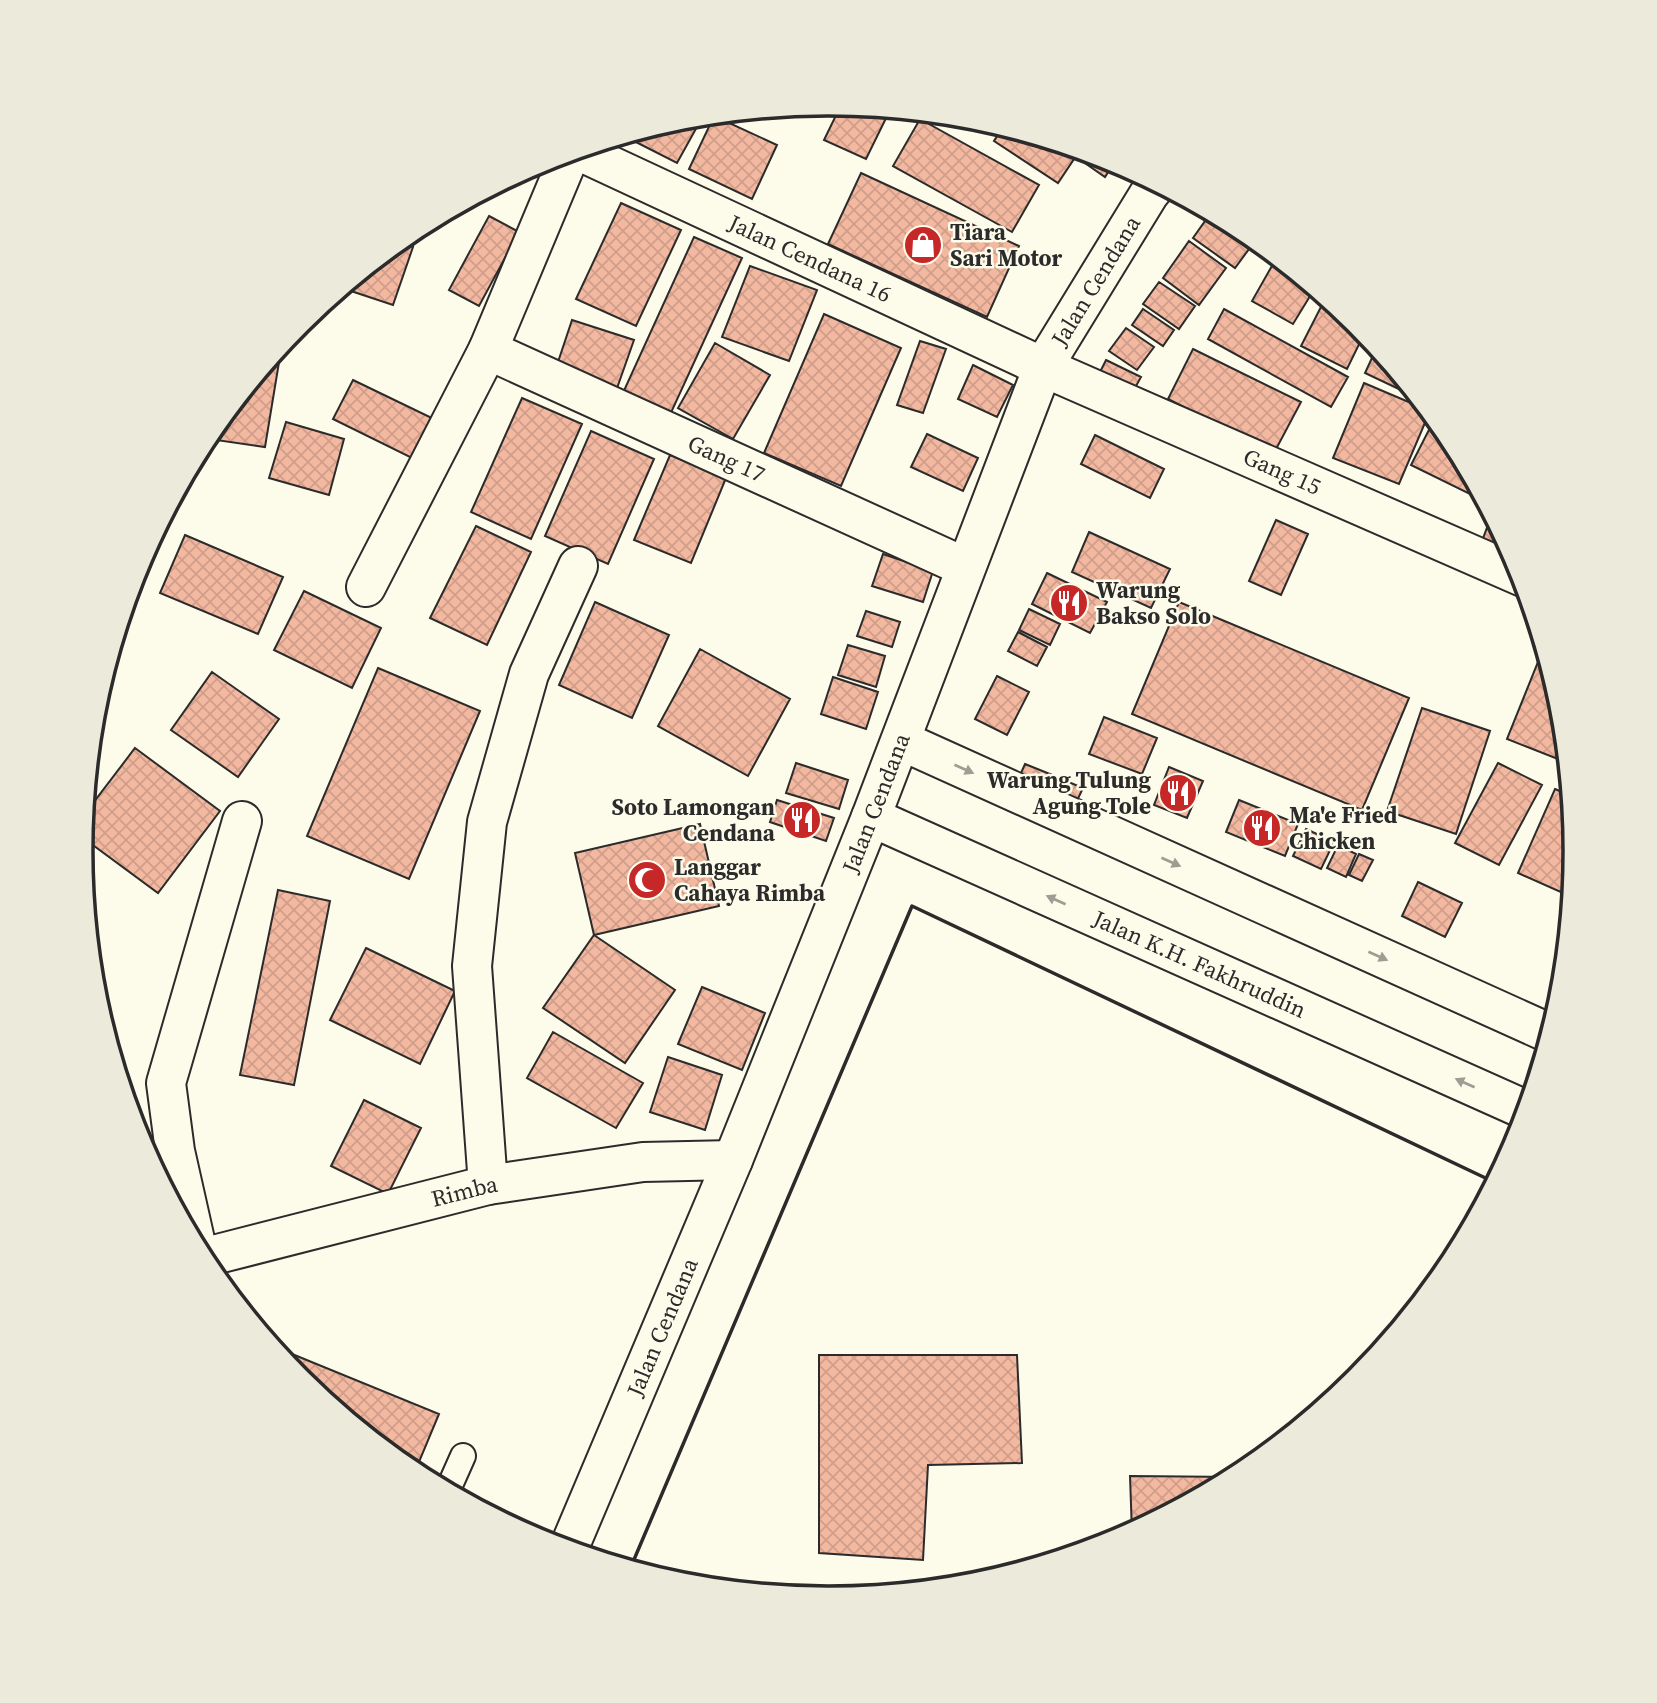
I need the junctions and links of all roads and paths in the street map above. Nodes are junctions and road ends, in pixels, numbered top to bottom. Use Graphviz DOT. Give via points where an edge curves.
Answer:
graph roads {
  1 [pos="590,156"];
  2 [pos="566,165"];
  3 [pos="1152,191"];
  4 [pos="488,351"];
  5 [pos="1043,367"];
  6 [pos="578,566"];
  7 [pos="965,567"];
  8 [pos="1508,571"];
  9 [pos="366,587"];
  10 [pos="902,741"];
  11 [pos="871,817"];
  12 [pos="242,821"];
  13 [pos="1542,1030"];
  14 [pos="1518,1107"];
  15 [pos="733,1160"];
  16 [pos="488,1185"];
  17 [pos="190,1217"];
  18 [pos="214,1255"];
  19 [pos="463,1456"];
  20 [pos="451,1483"];
  21 [pos="572,1540"];
  1 -- 5 [label="street, Jalan Cendana 16"];
  2 -- 4 [label="street"];
  3 -- 5 [label="street, Jalan Cendana"];
  4 -- 7 [label="street, Gang 17"];
  4 -- 9 [label="street"];
  5 -- 7 [label="street, Jalan Cendana"];
  5 -- 8 [label="street, Gang 15"];
  6 -- 16 [label="street" via="529,674 487,822 472,966"];
  7 -- 10 [label="street, Jalan Cendana"];
  10 -- 11 [label="street, Jalan Cendana"];
  10 -- 13 [label="street, one-way"];
  14 -- 11 [label="street, Jalan K.H. Fakhruddin, one-way"];
  11 -- 15 [label="street, Jalan Cendana"];
  12 -- 17 [label="street" via="166,1083"];
  15 -- 16 [label="street, Rimba" via="643,1162"];
  15 -- 21 [label="street, Jalan Cendana"];
  16 -- 18 [label="street, Rimba"];
  19 -- 20 [label="lane"];
}
